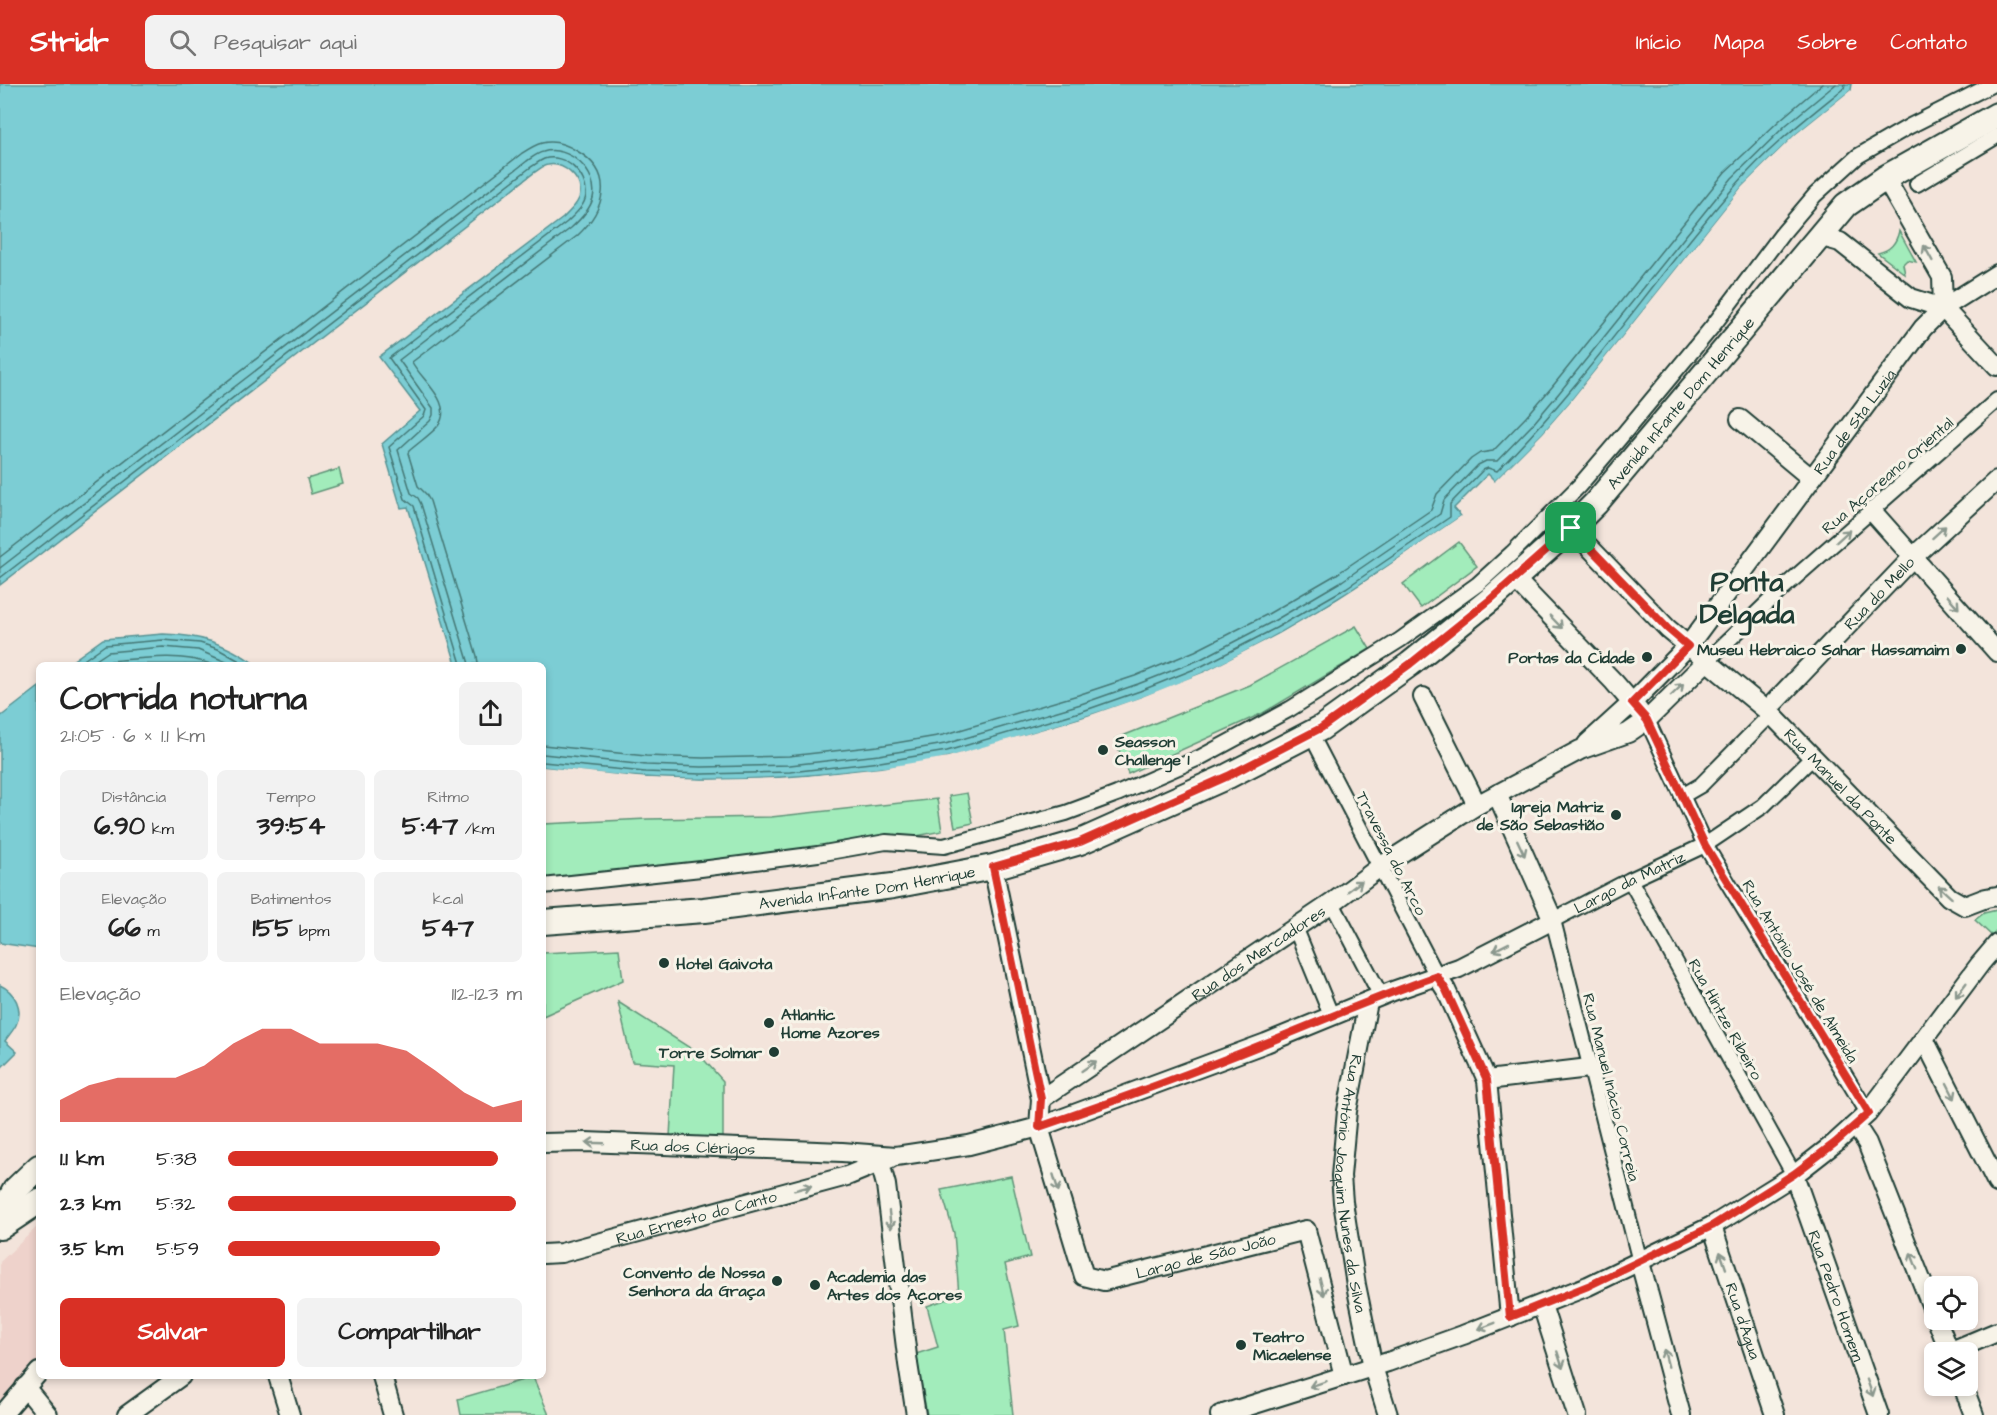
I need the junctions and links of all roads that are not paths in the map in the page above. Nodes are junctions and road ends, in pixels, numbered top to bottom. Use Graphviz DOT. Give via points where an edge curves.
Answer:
graph roads {
  1 [pos="1993,84"];
  2 [pos="1997,115"];
  3 [pos="1997,136"];
  4 [pos="1885,178"];
  5 [pos="1917,184"];
  6 [pos="1819,236"];
  7 [pos="1997,274"];
  8 [pos="1943,308"];
  9 [pos="1997,366"];
  10 [pos="1997,400"];
  11 [pos="1740,419"];
  12 [pos="1811,478"];
  13 [pos="1997,480"];
  14 [pos="1872,510"];
  15 [pos="1571,528"];
  16 [pos="1913,557"];
  17 [pos="1515,579"];
  18 [pos="1688,646"];
  19 [pos="1997,652"];
  20 [pos="1707,660"];
  21 [pos="1423,697"];
  22 [pos="1632,703"];
  23 [pos="1769,712"];
  24 [pos="1647,720"];
  25 [pos="1317,746"];
  26 [pos="1580,750"];
  27 [pos="1813,757"];
  28 [pos="1497,794"];
  29 [pos="1682,796"];
  30 [pos="1476,805"];
  31 [pos="1705,845"];
  32 [pos="1381,866"];
  33 [pos="993,867"];
  34 [pos="1630,880"];
  35 [pos="546,886"];
  36 [pos="1997,896"];
  37 [pos="1332,903"];
  38 [pos="1553,920"];
  39 [pos="546,922"];
  40 [pos="1295,927"];
  41 [pos="1997,945"];
  42 [pos="1437,976"];
  43 [pos="1375,999"];
  44 [pos="1331,1015"];
  45 [pos="1924,1039"];
  46 [pos="1589,1068"];
  47 [pos="1487,1080"];
  48 [pos="1041,1099"];
  49 [pos="1862,1120"];
  50 [pos="1039,1127"];
  51 [pos="546,1143"];
  52 [pos="842,1152"];
  53 [pos="888,1159"];
  54 [pos="36,1170"];
  55 [pos="1794,1174"];
  56 [pos="848,1176"];
  57 [pos="1997,1183"];
  58 [pos="36,1202"];
  59 [pos="0,1217"];
  60 [pos="1712,1226"];
  61 [pos="0,1227"];
  62 [pos="546,1254"];
  63 [pos="1640,1262"];
  64 [pos="1924,1287"];
  65 [pos="1542,1305"];
  66 [pos="1510,1317"];
  67 [pos="1997,1332"];
  68 [pos="1974,1342"];
  69 [pos="1373,1367"];
  70 [pos="36,1375"];
  71 [pos="1344,1376"];
  72 [pos="178,1379"];
  73 [pos="279,1379"];
  74 [pos="383,1379"];
  75 [pos="26,1387"];
  76 [pos="1967,1396"];
  77 [pos="152,1407"];
  78 [pos="2,1415"];
  79 [pos="48,1415"];
  80 [pos="127,1415"];
  81 [pos="290,1415"];
  82 [pos="393,1415"];
  83 [pos="916,1415"];
  84 [pos="1220,1415"];
  85 [pos="1388,1415"];
  86 [pos="1577,1415"];
  87 [pos="1681,1415"];
  88 [pos="1775,1415"];
  89 [pos="1879,1415"];
  90 [pos="1974,1415"];
  1 -- 35 [label="street, Avenida Infante Dom Henrique" via="1858,156 1815,195 1620,438 1512,553 1478,584 1400,640 1290,709 1201,757 1117,794 1066,813 944,846 886,842"];
  2 -- 4 [label="main road, Avenida Infante Dom Henrique"];
  3 -- 5 [label="street"];
  4 -- 6 [label="main road, Avenida Infante Dom Henrique" via="1846,205"];
  8 -- 4 [label="street, one-way" via="1942,277"];
  6 -- 8 [label="street" via="1840,242 1911,298"];
  6 -- 15 [label="main road, Avenida Infante Dom Henrique"];
  7 -- 8 [label="street, Rua de Sta Luzia"];
  8 -- 9 [label="street"];
  8 -- 12 [label="street, Rua de Sta Luzia" via="1923,328"];
  10 -- 14 [label="street, Rua Açoreano Oriental"];
  11 -- 12 [label="street"];
  12 -- 18 [label="street, Rua de Sta Luzia"];
  16 -- 13 [label="street, Rua do Mello, one-way"];
  14 -- 16 [label="street"];
  20 -- 14 [label="street, Rua Açoreano Oriental, one-way" via="1781,586 1800,575"];
  15 -- 17 [label="main road, Avenida Infante Dom Henrique"];
  15 -- 18 [label="street, Rua Manuel da Ponte"];
  16 -- 19 [label="street, one-way"];
  16 -- 23 [label="street, Rua do Mello"];
  17 -- 22 [label="street, Largo da Matriz, one-way"];
  17 -- 33 [label="main road, Avenida Infante Dom Henrique" via="1410,664 1321,728 1228,776 1080,842"];
  18 -- 20 [label="street, Rua Manuel da Ponte"];
  18 -- 22 [label="street, Rua de Sta Luzia"];
  20 -- 23 [label="street, Rua Manuel da Ponte"];
  24 -- 20 [label="street, one-way"];
  21 -- 30 [label="street"];
  22 -- 24 [label="street, Largo da Matriz"];
  22 -- 26 [label="street"];
  23 -- 27 [label="street, Rua Manuel da Ponte"];
  23 -- 29 [label="street, Rua do Mello" via="1701,785"];
  24 -- 26 [label="street" via="1628,733"];
  24 -- 29 [label="street, Largo da Matriz"];
  25 -- 32 [label="street, Travessa do Arco"];
  26 -- 28 [label="street"];
  27 -- 31 [label="street" via="1763,806"];
  36 -- 27 [label="street, Rua Manuel da Ponte, one-way" via="1965,906 1949,897"];
  28 -- 30 [label="street"];
  28 -- 38 [label="street, Largo da Matriz, one-way"];
  29 -- 31 [label="street, Largo da Matriz"];
  30 -- 32 [label="street, Rua dos Mercadores"];
  31 -- 34 [label="street, Largo da Matriz"];
  31 -- 49 [label="street, Rua António José de Almeida"];
  37 -- 32 [label="street, Rua dos Mercadores, one-way"];
  32 -- 42 [label="street, Travessa do Arco"];
  33 -- 39 [label="main road, Avenida Infante Dom Henrique" via="784,901"];
  33 -- 48 [label="street"];
  34 -- 38 [label="street, Largo da Matriz"];
  34 -- 55 [label="street, Rua Hintze Ribeiro"];
  37 -- 40 [label="street, Rua dos Mercadores"];
  37 -- 43 [label="street"];
  38 -- 42 [label="street, one-way"];
  38 -- 46 [label="street, Rua Manuel Inácio Correia"];
  40 -- 44 [label="street"];
  48 -- 40 [label="street, Rua dos Mercadores, one-way"];
  41 -- 45 [label="street, one-way"];
  42 -- 43 [label="street"];
  42 -- 47 [label="street"];
  43 -- 44 [label="street"];
  43 -- 69 [label="street, Rua António Joaquim Nunes da Silva" via="1347,1111 1341,1176 1356,1285"];
  44 -- 50 [label="street"];
  45 -- 49 [label="street"];
  45 -- 57 [label="street, one-way"];
  46 -- 47 [label="street"];
  46 -- 63 [label="street, Rua Manuel Inácio Correia"];
  47 -- 66 [label="street"];
  48 -- 50 [label="street"];
  49 -- 55 [label="street"];
  64 -- 49 [label="street, one-way" via="1867,1143"];
  50 -- 53 [label="street" via="969,1145"];
  50 -- 71 [label="street, Largo de São João, one-way" via="1084,1276 1104,1281 1306,1230"];
  52 -- 51 [label="street, Rua dos Clérigos, one-way"];
  52 -- 53 [label="street, Rua dos Clérigos"];
  52 -- 56 [label="street" via="852,1164"];
  53 -- 56 [label="street, Rua Ernesto do Canto"];
  53 -- 83 [label="street, one-way" via="886,1185"];
  54 -- 59 [label="main road" via="15,1190"];
  55 -- 60 [label="street"];
  55 -- 89 [label="street, Rua Pedro Homem, one-way"];
  62 -- 56 [label="street, Rua Ernesto do Canto, one-way"];
  58 -- 61 [label="main road"];
  60 -- 63 [label="street"];
  88 -- 60 [label="street, Rua d'Água, one-way"];
  63 -- 65 [label="street"];
  87 -- 63 [label="street, one-way"];
  65 -- 66 [label="street"];
  65 -- 86 [label="street, one-way"];
  66 -- 69 [label="street, one-way"];
  67 -- 68 [label="street"];
  69 -- 71 [label="street"];
  69 -- 85 [label="street, Rua António Joaquim Nunes da Silva"];
  70 -- 75 [label="street"];
  71 -- 84 [label="street, one-way"];
  72 -- 77 [label="street"];
  73 -- 81 [label="street"];
  74 -- 82 [label="street"];
  75 -- 78 [label="street"];
  75 -- 79 [label="street"];
  76 -- 90 [label="street"];
  77 -- 80 [label="street"];
}
